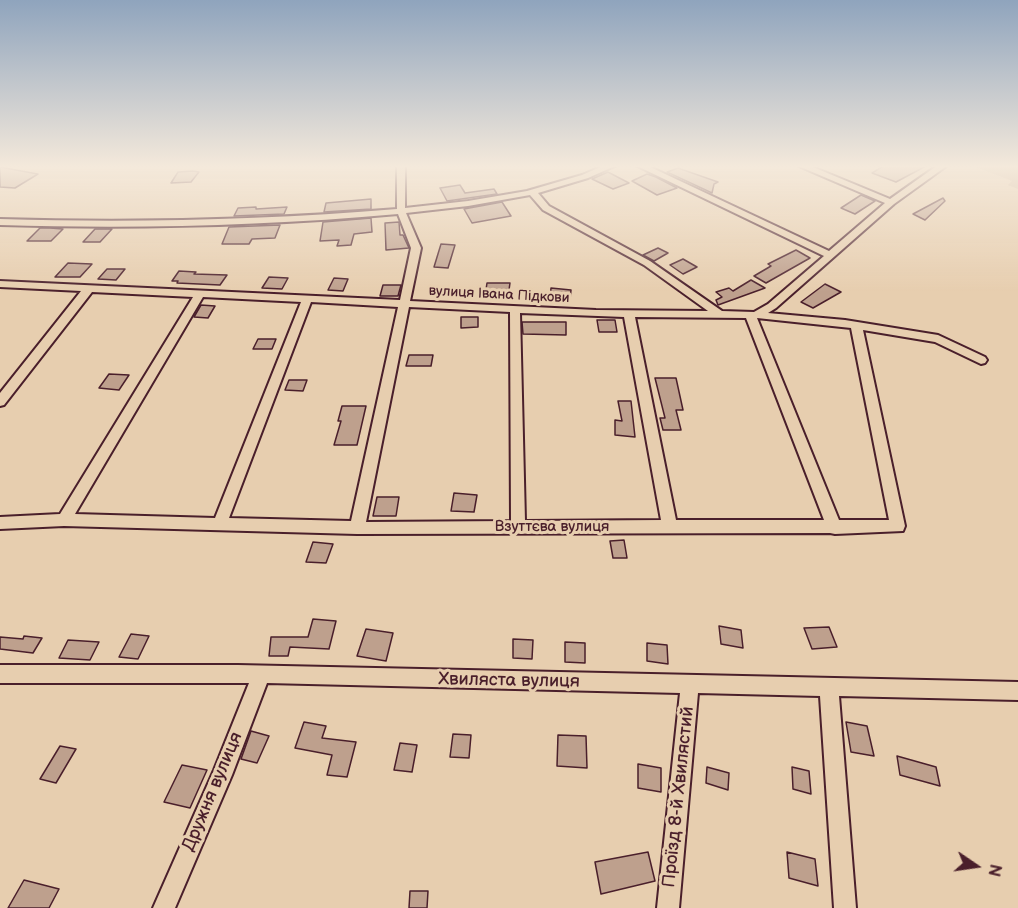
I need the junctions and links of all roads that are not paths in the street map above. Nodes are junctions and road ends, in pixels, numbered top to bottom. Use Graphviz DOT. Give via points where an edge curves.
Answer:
graph roads {
  1 [pos="401,207"];
  2 [pos="447,207"];
  3 [pos="545,207"];
  4 [pos="729,207"];
  5 [pos="885,207"];
  6 [pos="401,211"];
  7 [pos="0,222"];
  8 [pos="830,255"];
  9 [pos="0,285"];
  10 [pos="89,288"];
  11 [pos="200,294"];
  12 [pos="307,300"];
  13 [pos="406,305"];
  14 [pos="515,309"];
  15 [pos="630,314"];
  16 [pos="753,315"];
  17 [pos="722,316"];
  18 [pos="856,325"];
  19 [pos="981,360"];
  20 [pos="0,402"];
  21 [pos="64,520"];
  22 [pos="0,523"];
  23 [pos="220,523"];
  24 [pos="518,526"];
  25 [pos="357,528"];
  26 [pos="670,528"];
  27 [pos="835,528"];
  28 [pos="0,674"];
  29 [pos="261,675"];
  30 [pos="690,685"];
  31 [pos="829,688"];
  32 [pos="1018,691"];
  33 [pos="164,908"];
  34 [pos="668,908"];
  35 [pos="844,908"];
  1 -- 6 [label="street"];
  2 -- 6 [label="street"];
  3 -- 17 [label="street" via="647,263"];
  4 -- 8 [label="street"];
  5 -- 8 [label="street"];
  6 -- 7 [label="street" via="243,222"];
  6 -- 13 [label="street" via="416,248"];
  8 -- 16 [label="street" via="772,306"];
  9 -- 10 [label="street, вулиця Івана Підкови"];
  10 -- 11 [label="street, вулиця Івана Підкови"];
  10 -- 20 [label="street"];
  11 -- 12 [label="street, вулиця Івана Підкови"];
  11 -- 21 [label="street"];
  12 -- 13 [label="street, вулиця Івана Підкови"];
  12 -- 23 [label="street"];
  13 -- 14 [label="street, вулиця Івана Підкови"];
  13 -- 25 [label="street"];
  14 -- 15 [label="street, вулиця Івана Підкови"];
  14 -- 24 [label="street"];
  15 -- 17 [label="street, вулиця Івана Підкови"];
  15 -- 26 [label="street"];
  16 -- 17 [label="street, вулиця Івана Підкови"];
  16 -- 18 [label="street, вулиця Івана Підкови"];
  16 -- 27 [label="street"];
  18 -- 19 [label="street, вулиця Івана Підкови" via="938,339"];
  18 -- 27 [label="street, Взуттєва вулиця" via="898,526"];
  21 -- 22 [label="street, Взуттєва вулиця"];
  21 -- 23 [label="street, Взуттєва вулиця"];
  23 -- 25 [label="street, Взуттєва вулиця"];
  24 -- 25 [label="street, Взуттєва вулиця"];
  24 -- 26 [label="street, Взуттєва вулиця"];
  26 -- 27 [label="street, Взуттєва вулиця"];
  28 -- 29 [label="street, Хвиляста вулиця"];
  29 -- 30 [label="street, Хвиляста вулиця"];
  29 -- 33 [label="street, Дружня вулиця"];
  30 -- 31 [label="street, Хвиляста вулиця"];
  30 -- 34 [label="street, Проїзд 8-й Хвилястий"];
  31 -- 32 [label="street, Хвиляста вулиця"];
  31 -- 35 [label="street"];
}
